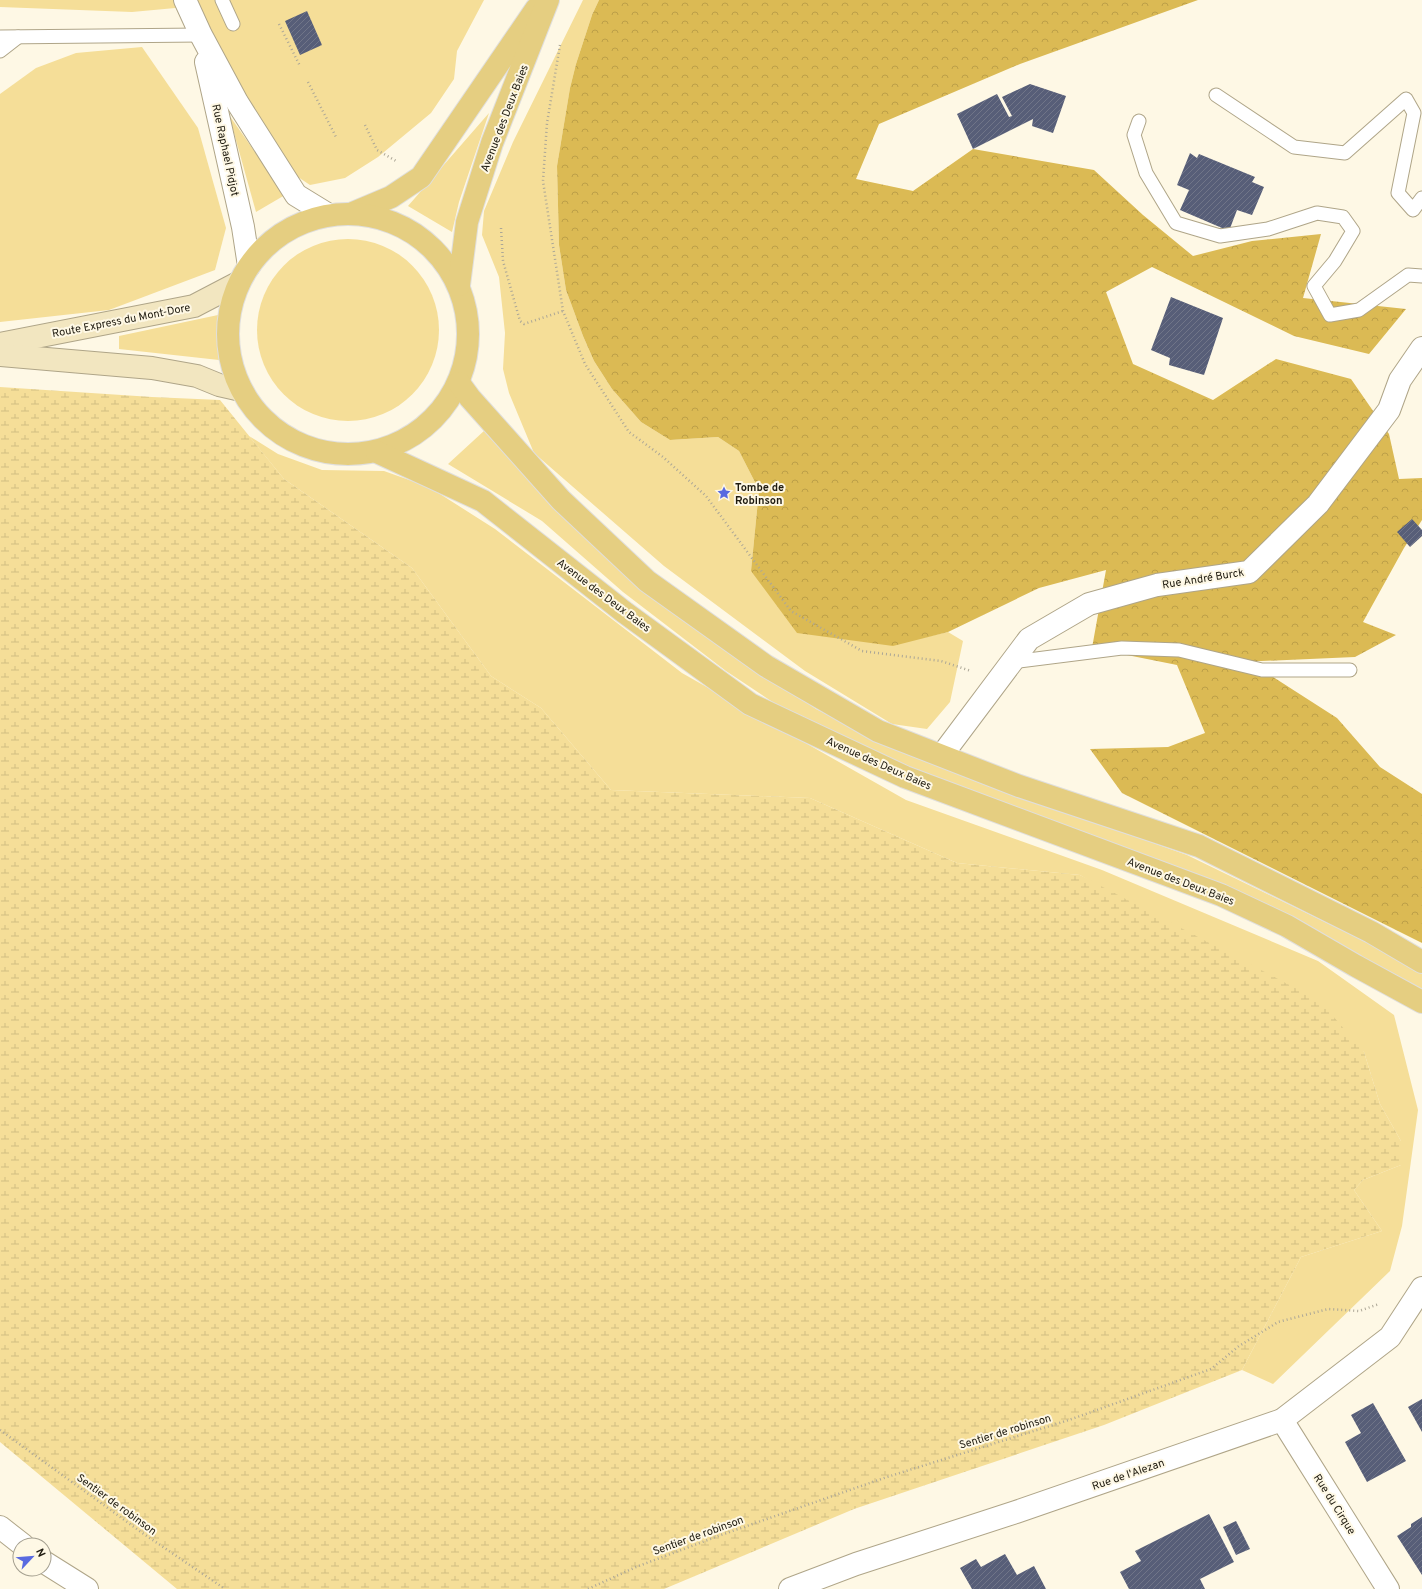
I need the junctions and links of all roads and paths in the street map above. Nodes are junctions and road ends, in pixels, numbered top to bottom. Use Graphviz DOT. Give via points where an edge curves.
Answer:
graph roads {
  1 [pos="185,0"];
  2 [pos="222,0"];
  3 [pos="542,0"];
  4 [pos="548,0"];
  5 [pos="233,24"];
  6 [pos="279,24"];
  7 [pos="200,35"];
  8 [pos="0,37"];
  9 [pos="18,37"];
  10 [pos="561,44"];
  11 [pos="0,51"];
  12 [pos="300,66"];
  13 [pos="308,82"];
  14 [pos="1216,95"];
  15 [pos="1139,121"];
  16 [pos="365,125"];
  17 [pos="336,137"];
  18 [pos="402,165"];
  19 [pos="1422,198"];
  20 [pos="354,213"];
  21 [pos="327,214"];
  22 [pos="501,228"];
  23 [pos="244,274"];
  24 [pos="1422,276"];
  25 [pos="459,285"];
  26 [pos="563,311"];
  27 [pos="0,344"];
  28 [pos="1422,348"];
  29 [pos="0,356"];
  30 [pos="459,383"];
  31 [pos="240,390"];
  32 [pos="377,452"];
  33 [pos="1012,662"];
  34 [pos="1350,670"];
  35 [pos="998,681"];
  36 [pos="942,755"];
  37 [pos="1422,962"];
  38 [pos="1422,1002"];
  39 [pos="1422,1288"];
  40 [pos="1380,1304"];
  41 [pos="1282,1420"];
  42 [pos="0,1430"];
  43 [pos="0,1527"];
  44 [pos="13,1537"];
  45 [pos="52,1567"];
  46 [pos="87,1589"];
  47 [pos="225,1589"];
  48 [pos="588,1589"];
  49 [pos="790,1589"];
  50 [pos="1388,1589"];
  1 -- 7 [label="street, Rue Raphael Pidjot"];
  2 -- 5 [label="lane"];
  3 -- 20 [label="main road, Avenue des Deux Baies" via="421,177 391,197"];
  4 -- 25 [label="main road, Avenue des Deux Baies" via="492,143 467,222"];
  6 -- 12 [label="path"];
  7 -- 9 [label="lane"];
  7 -- 21 [label="street, Rue Raphael Pidjot" via="237,102 296,195"];
  7 -- 23 [label="street, Rue Raphael Pidjot" via="243,227"];
  8 -- 9 [label="lane"];
  9 -- 11 [label="lane"];
  10 -- 26 [label="path" via="548,123 543,181"];
  13 -- 17 [label="path"];
  14 -- 19 [label="lane" via="1294,147 1346,153 1406,99 1414,113 1398,194 1413,210"];
  15 -- 24 [label="lane" via="1134,135 1146,173 1176,224 1220,236 1268,229 1317,213 1343,217 1353,231 1335,261 1314,286 1330,315 1359,310 1408,275"];
  16 -- 18 [label="path" via="377,150"];
  20 -- 21 [label="main road"];
  20 -- 25 [label="main road" via="386,219 416,234 441,257"];
  21 -- 23 [label="main road" via="290,226 259,250"];
  22 -- 26 [label="path" via="503,261 520,321 524,324"];
  23 -- 27 [label="main road, Route Express du Mont-Dore" via="194,306"];
  23 -- 31 [label="main road" via="228,318 228,355"];
  25 -- 30 [label="main road" via="468,318 467,351"];
  26 -- 35 [label="path" via="585,364 629,432 663,457 706,496 791,611 862,651 941,661"];
  28 -- 33 [label="street, Rue André Burck" via="1400,380 1389,410 1318,504 1249,572 1157,585 1089,604 1029,640"];
  29 -- 31 [label="main road" via="152,368 197,376"];
  30 -- 32 [label="main road" via="439,414 411,438"];
  30 -- 36 [label="main road" via="561,500 647,581 766,666 878,731"];
  31 -- 32 [label="main road" via="265,422 298,444 337,455"];
  32 -- 38 [label="main road, Avenue des Deux Baies" via="483,501 624,612 750,704 905,777 1221,895 1288,926"];
  33 -- 34 [label="lane" via="1122,648 1179,650 1262,670"];
  33 -- 35 [label="street, Rue André Burck"];
  35 -- 36 [label="street, Rue André Burck"];
  36 -- 37 [label="main road" via="1019,786 1199,846 1371,932"];
  39 -- 41 [label="street, Rue de l'Alezan" via="1390,1337"];
  40 -- 48 [label="path, Sentier de robinson" via="1359,1311 1328,1309 1278,1322 1239,1346 1212,1369 1069,1420 887,1477 721,1535 636,1567"];
  41 -- 49 [label="street, Rue de l'Alezan" via="856,1564"];
  41 -- 50 [label="street, Rue du Cirque"];
  42 -- 47 [label="path, Sentier de robinson"];
  43 -- 44 [label="street"];
  45 -- 46 [label="street"];
}
